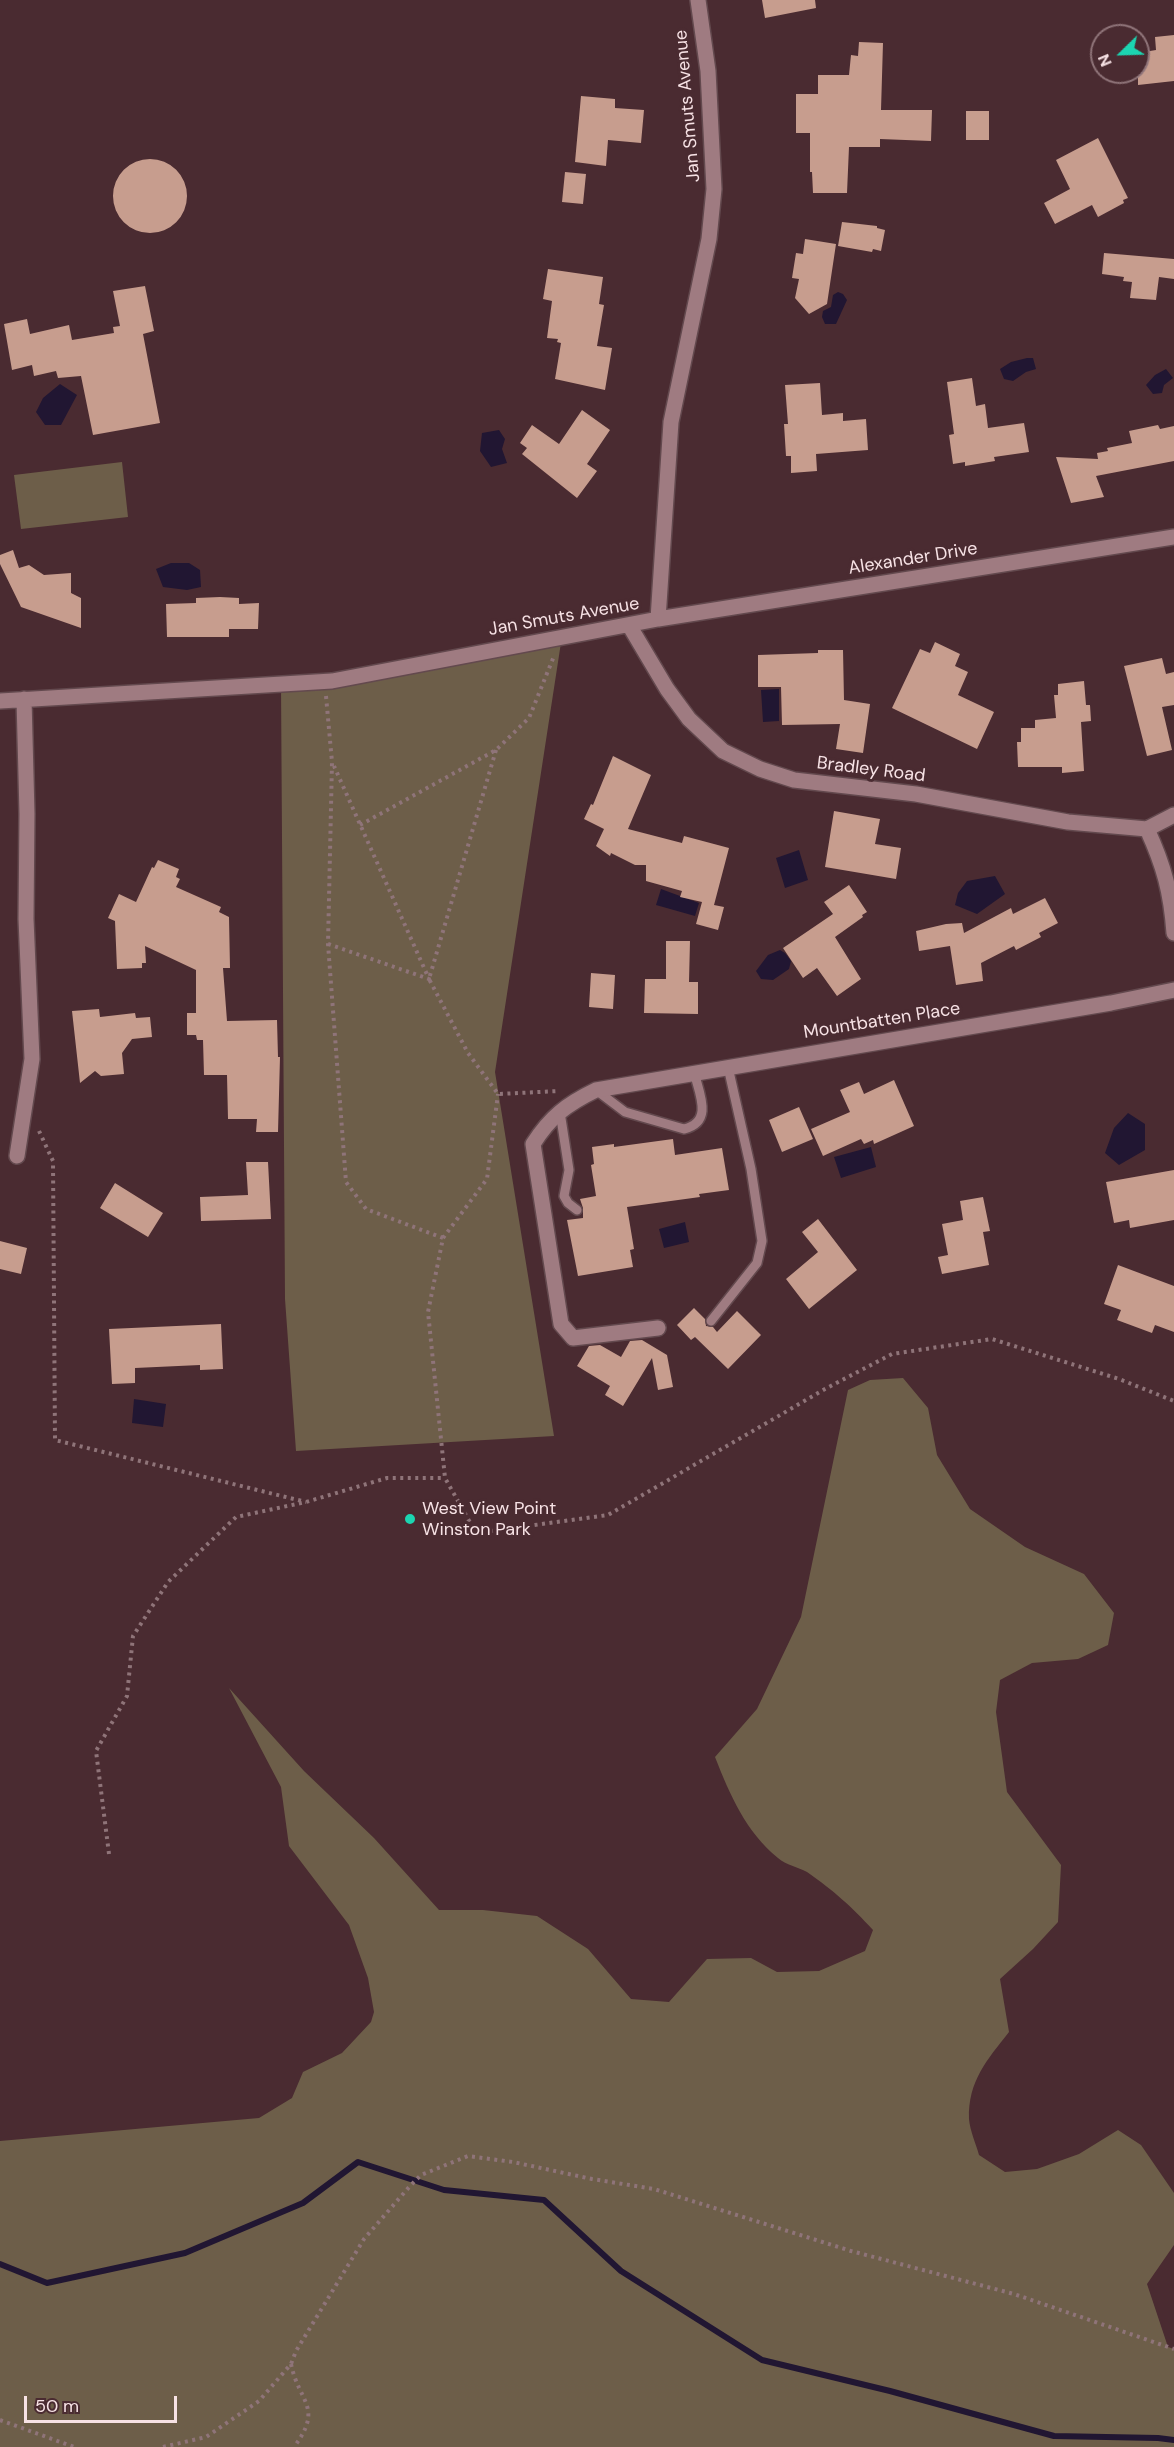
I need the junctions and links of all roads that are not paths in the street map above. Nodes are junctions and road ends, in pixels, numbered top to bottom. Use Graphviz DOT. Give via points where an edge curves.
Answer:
graph roads {
  1 [pos="698,0"];
  2 [pos="1174,537"];
  3 [pos="658,619"];
  4 [pos="629,624"];
  5 [pos="24,699"];
  6 [pos="0,701"];
  7 [pos="1174,815"];
  8 [pos="1147,829"];
  9 [pos="1174,933"];
  10 [pos="1174,990"];
  11 [pos="728,1067"];
  12 [pos="694,1072"];
  13 [pos="596,1090"];
  14 [pos="560,1112"];
  15 [pos="17,1156"];
  16 [pos="577,1210"];
  17 [pos="711,1321"];
  18 [pos="658,1328"];
  1 -- 3 [label="street, Jan Smuts Avenue" via="708,71 714,189 709,239 671,422"];
  2 -- 3 [label="street, Alexander Drive"];
  3 -- 4 [label="street, Jan Smuts Avenue"];
  4 -- 5 [label="street, Jan Smuts Avenue" via="325,682"];
  4 -- 8 [label="street, Bradley Road" via="689,719 723,751 760,769 794,780 916,794 1068,822"];
  5 -- 6 [label="street, Jan Smuts Avenue"];
  5 -- 15 [label="street" via="32,1059"];
  7 -- 8 [label="street"];
  8 -- 9 [label="street" via="1162,864"];
  10 -- 11 [label="street, Mountbatten Place"];
  11 -- 12 [label="street, Mountbatten Place"];
  11 -- 17 [label="lane" via="751,1169 762,1241 757,1263"];
  12 -- 13 [label="street, Mountbatten Place"];
  12 -- 13 [label="lane" via="703,1109 694,1127 684,1129 625,1112"];
  13 -- 14 [label="street, Mountbatten Place" via="572,1101"];
  14 -- 16 [label="lane" via="569,1170 564,1196"];
  14 -- 18 [label="street, Mountbatten Place" via="533,1144 561,1324 573,1338"];
}
